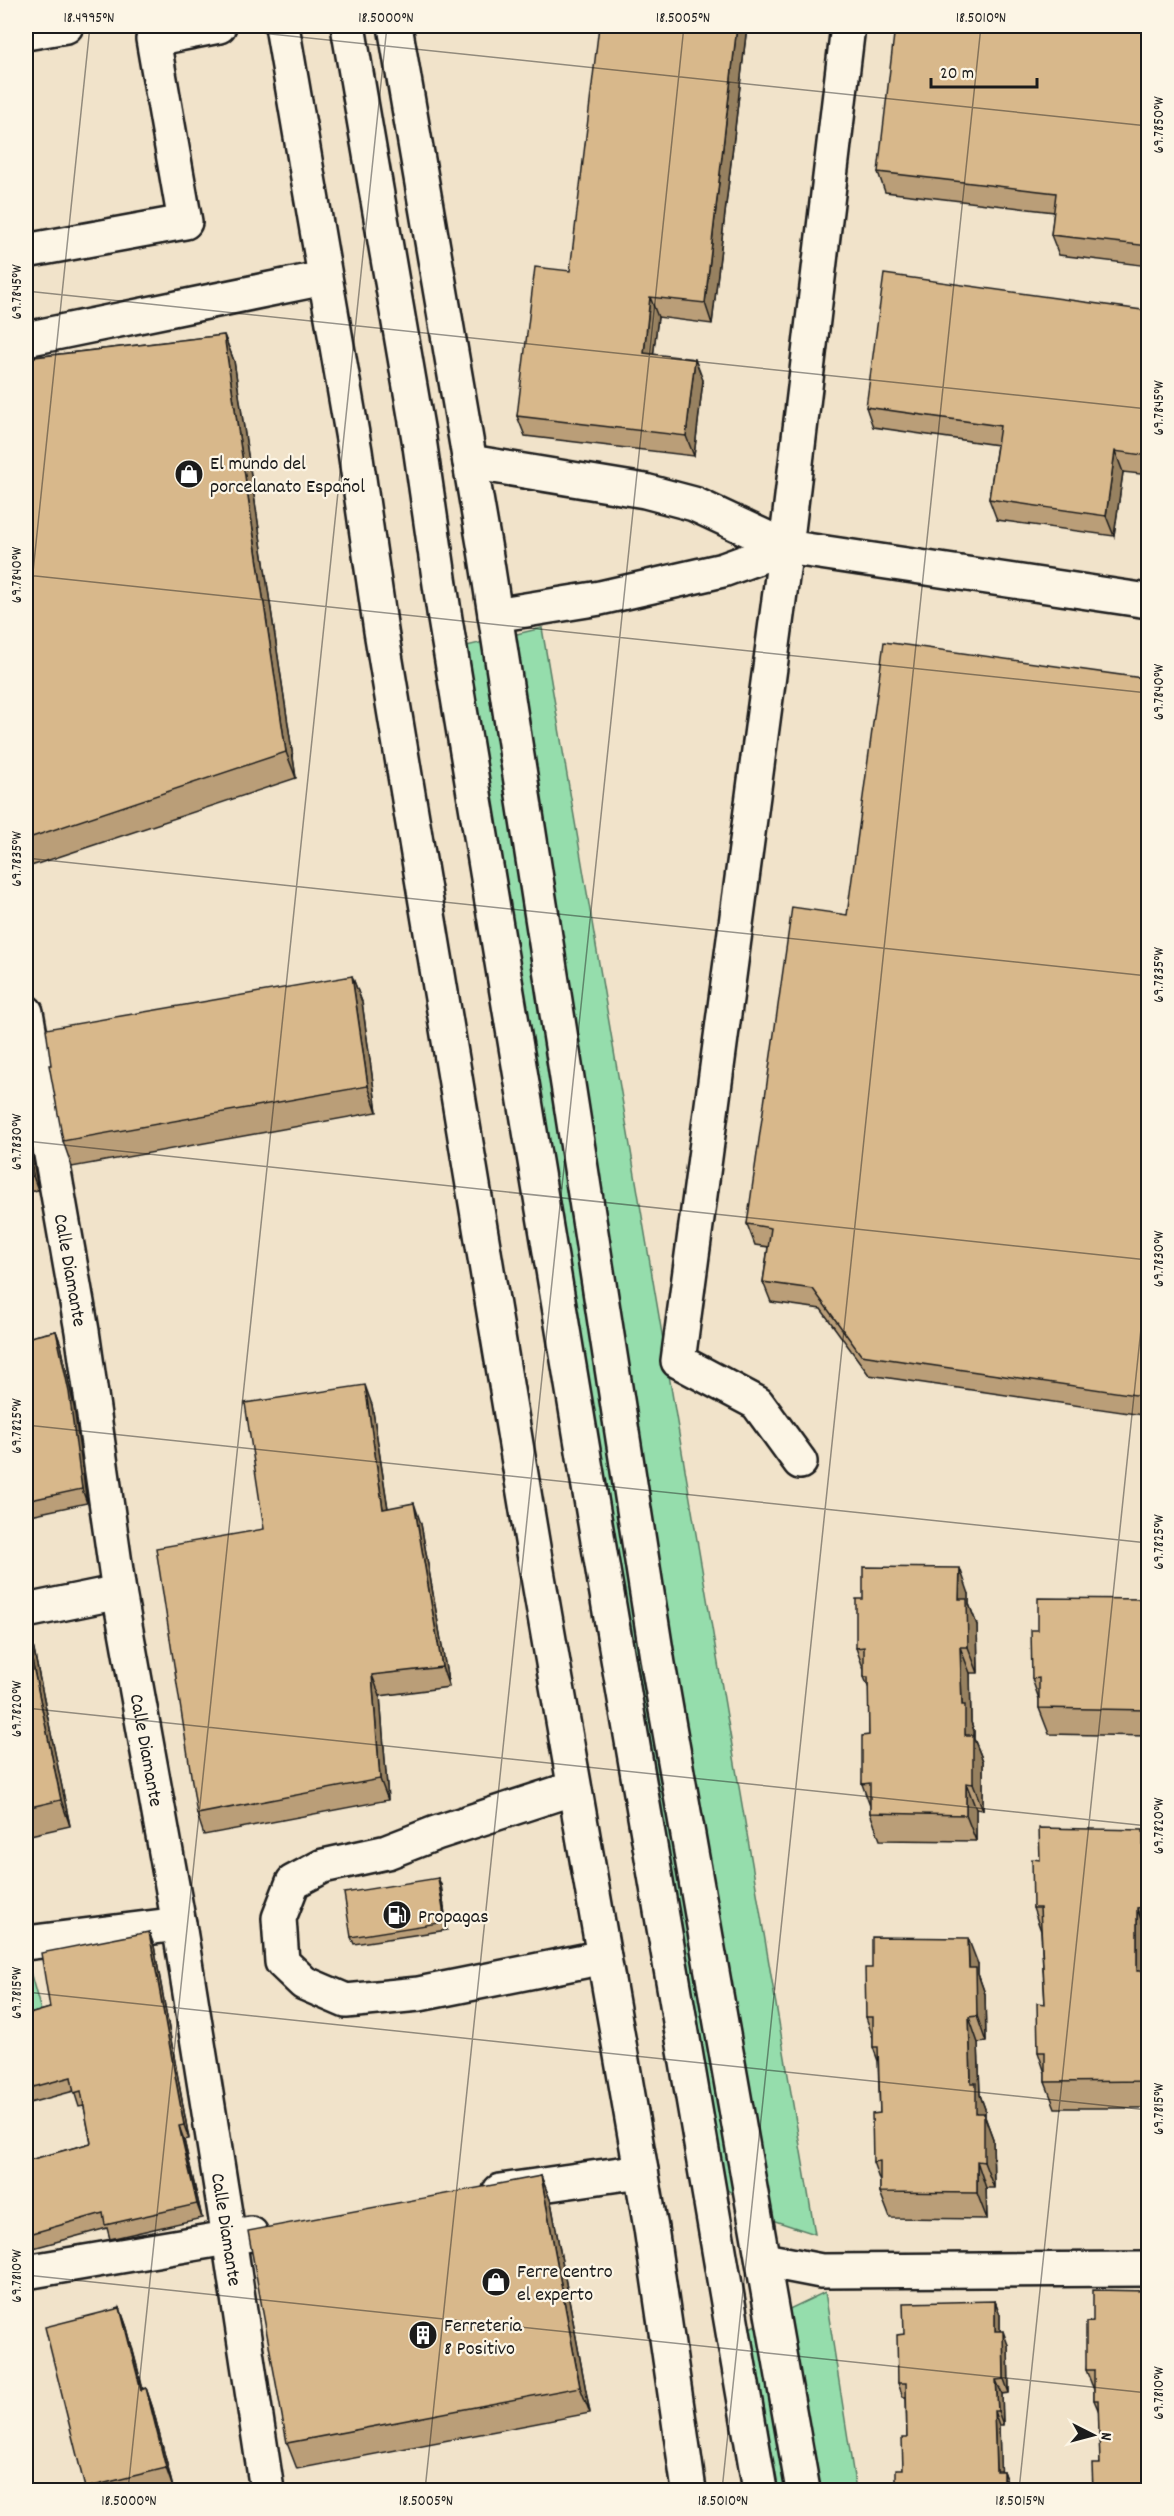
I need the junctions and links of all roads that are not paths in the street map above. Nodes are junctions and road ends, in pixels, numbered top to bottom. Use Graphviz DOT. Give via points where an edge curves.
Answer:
graph roads {
  1 [pos="66,26"];
  2 [pos="219,26"];
  3 [pos="282,26"];
  4 [pos="348,26"];
  5 [pos="395,26"];
  6 [pos="848,26"];
  7 [pos="152,32"];
  8 [pos="26,33"];
  9 [pos="26,251"];
  10 [pos="324,278"];
  11 [pos="26,339"];
  12 [pos="470,462"];
  13 [pos="786,547"];
  14 [pos="1149,602"];
  15 [pos="495,615"];
  16 [pos="26,1012"];
  17 [pos="800,1462"];
  18 [pos="118,1592"];
  19 [pos="26,1611"];
  20 [pos="574,1788"];
  21 [pos="179,1924"];
  22 [pos="26,1943"];
  23 [pos="604,1957"];
  24 [pos="640,2171"];
  25 [pos="470,2196"];
  26 [pos="275,2230"];
  27 [pos="230,2238"];
  28 [pos="764,2260"];
  29 [pos="1149,2269"];
  30 [pos="26,2272"];
  31 [pos="267,2490"];
  32 [pos="689,2490"];
  33 [pos="760,2490"];
  34 [pos="803,2490"];
  1 -- 8 [label="street"];
  2 -- 7 [label="street"];
  3 -- 10 [label="street"];
  4 -- 33 [label="street" via="600,1553"];
  5 -- 12 [label="street"];
  6 -- 13 [label="street"];
  7 -- 9 [label="street" via="185,222"];
  10 -- 11 [label="street"];
  10 -- 20 [label="street"];
  12 -- 13 [label="street" via="645,491 684,502"];
  12 -- 15 [label="street"];
  13 -- 14 [label="street"];
  13 -- 15 [label="street" via="723,570 600,598"];
  13 -- 17 [label="street" via="678,1361 758,1403"];
  15 -- 28 [label="street" via="658,1664"];
  16 -- 18 [label="street, Calle Diamante" via="82,1331"];
  18 -- 19 [label="street"];
  18 -- 21 [label="street, Calle Diamante"];
  20 -- 23 [label="street"];
  20 -- 23 [label="street" via="387,1852 323,1866 293,1882 279,1918 282,1962 304,1983 346,2001 419,1994"];
  21 -- 22 [label="street"];
  21 -- 27 [label="street, Calle Diamante"];
  23 -- 24 [label="street"];
  24 -- 25 [label="street"];
  24 -- 32 [label="street"];
  26 -- 27 [label="street"];
  27 -- 30 [label="street"];
  27 -- 31 [label="street, Calle Diamante"];
  28 -- 29 [label="street" via="821,2271"];
  28 -- 34 [label="street"];
}
